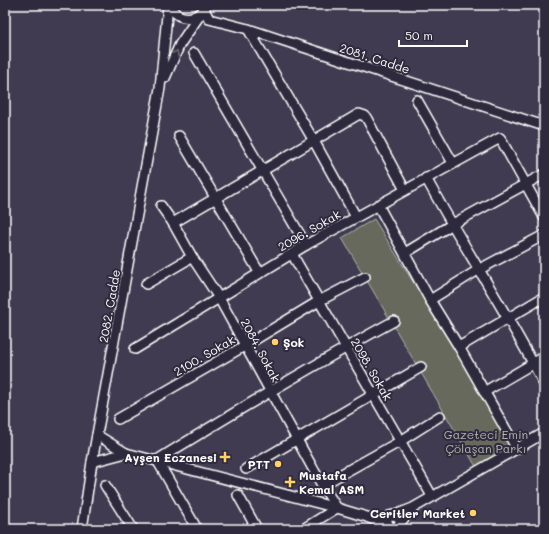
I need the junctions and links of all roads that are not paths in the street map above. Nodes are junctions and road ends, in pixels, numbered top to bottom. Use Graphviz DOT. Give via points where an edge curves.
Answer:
graph roads {
  1 [pos="169,5"];
  2 [pos="205,7"];
  3 [pos="248,29"];
  4 [pos="194,53"];
  5 [pos="160,88"];
  6 [pos="417,100"];
  7 [pos="544,126"];
  8 [pos="179,136"];
  9 [pos="314,141"];
  10 [pos="453,163"];
  11 [pos="263,170"];
  12 [pos="544,174"];
  13 [pos="426,178"];
  14 [pos="525,184"];
  15 [pos="405,190"];
  16 [pos="216,198"];
  17 [pos="378,205"];
  18 [pos="161,206"];
  19 [pos="356,217"];
  20 [pos="544,217"];
  21 [pos="173,223"];
  22 [pos="451,225"];
  23 [pos="544,235"];
  24 [pos="306,245"];
  25 [pos="405,253"];
  26 [pos="292,254"];
  27 [pos="192,257"];
  28 [pos="478,270"];
  29 [pos="259,272"];
  30 [pos="365,277"];
  31 [pos="146,284"];
  32 [pos="544,297"];
  33 [pos="219,298"];
  34 [pos="430,300"];
  35 [pos="319,301"];
  36 [pos="508,317"];
  37 [pos="394,321"];
  38 [pos="246,345"];
  39 [pos="346,347"];
  40 [pos="459,347"];
  41 [pos="134,349"];
  42 [pos="544,357"];
  43 [pos="533,364"];
  44 [pos="420,367"];
  45 [pos="544,384"];
  46 [pos="270,392"];
  47 [pos="484,392"];
  48 [pos="373,394"];
  49 [pos="440,416"];
  50 [pos="118,419"];
  51 [pos="544,433"];
  52 [pos="97,435"];
  53 [pos="297,439"];
  54 [pos="400,442"];
  55 [pos="517,449"];
  56 [pos="126,453"];
  57 [pos="157,460"];
  58 [pos="92,462"];
  59 [pos="246,469"];
  60 [pos="106,485"];
  61 [pos="322,485"];
  62 [pos="238,495"];
  63 [pos="432,496"];
  64 [pos="337,508"];
  65 [pos="367,517"];
  66 [pos="397,521"];
  67 [pos="314,526"];
  68 [pos="389,527"];
  69 [pos="82,529"];
  70 [pos="133,529"];
  71 [pos="197,529"];
  72 [pos="257,529"];
  73 [pos="303,529"];
  1 -- 2 [label="street, 2082. Cadde" via="174,12 186,18 199,14"];
  1 -- 5 [label="street, 2082. Cadde"];
  2 -- 3 [label="street, 2081. Cadde" via="209,18"];
  5 -- 2 [label="street, 2082. Cadde, one-way" via="180,44"];
  3 -- 7 [label="street, 2081. Cadde"];
  3 -- 9 [label="street"];
  4 -- 11 [label="street"];
  5 -- 52 [label="street, 2082. Cadde"];
  6 -- 10 [label="street"];
  8 -- 16 [label="street"];
  9 -- 11 [label="street"];
  9 -- 15 [label="street" via="357,115 365,116"];
  9 -- 19 [label="street"];
  10 -- 13 [label="street, 2096. Sokak"];
  10 -- 14 [label="street, 2096. Sokak" via="500,138"];
  11 -- 16 [label="street"];
  11 -- 24 [label="street"];
  12 -- 14 [label="street"];
  13 -- 15 [label="street, 2096. Sokak"];
  13 -- 22 [label="street"];
  14 -- 20 [label="street"];
  14 -- 22 [label="street"];
  15 -- 17 [label="street, 2096. Sokak"];
  16 -- 21 [label="street"];
  16 -- 29 [label="street"];
  17 -- 19 [label="street, 2096. Sokak"];
  17 -- 25 [label="street"];
  18 -- 21 [label="street, 2084. Sokak"];
  19 -- 24 [label="street, 2096. Sokak"];
  21 -- 27 [label="street, 2084. Sokak"];
  22 -- 25 [label="street"];
  22 -- 28 [label="street"];
  23 -- 28 [label="street"];
  24 -- 26 [label="street, 2096. Sokak"];
  25 -- 34 [label="street"];
  26 -- 29 [label="street, 2096. Sokak"];
  26 -- 35 [label="street, 2098. Sokak"];
  27 -- 31 [label="street"];
  27 -- 33 [label="street, 2084. Sokak"];
  28 -- 34 [label="street"];
  28 -- 36 [label="street"];
  29 -- 33 [label="street, 2096. Sokak"];
  30 -- 35 [label="street, 2100. Sokak"];
  32 -- 36 [label="street"];
  33 -- 38 [label="street, 2084. Sokak"];
  33 -- 41 [label="street, 2096. Sokak"];
  34 -- 40 [label="street"];
  35 -- 38 [label="street, 2100. Sokak"];
  35 -- 39 [label="street, 2098. Sokak"];
  36 -- 40 [label="street"];
  36 -- 43 [label="street"];
  37 -- 39 [label="street"];
  38 -- 46 [label="street, 2084. Sokak"];
  38 -- 50 [label="street, 2100. Sokak"];
  39 -- 46 [label="street"];
  39 -- 48 [label="street, 2098. Sokak"];
  40 -- 47 [label="street"];
  42 -- 43 [label="street"];
  43 -- 45 [label="street"];
  43 -- 47 [label="street"];
  44 -- 48 [label="street"];
  46 -- 53 [label="street, 2084. Sokak"];
  46 -- 57 [label="street"];
  47 -- 55 [label="street"];
  48 -- 53 [label="street"];
  48 -- 54 [label="street, 2098. Sokak"];
  49 -- 54 [label="street"];
  51 -- 55 [label="street"];
  52 -- 56 [label="street"];
  52 -- 58 [label="street, 2082. Cadde"];
  53 -- 59 [label="street"];
  53 -- 61 [label="street, 2084. Sokak"];
  54 -- 61 [label="street"];
  54 -- 63 [label="street, 2098. Sokak"];
  55 -- 63 [label="street"];
  56 -- 57 [label="street"];
  56 -- 58 [label="street"];
  57 -- 64 [label="street"];
  57 -- 71 [label="street"];
  58 -- 69 [label="street, 2082. Cadde"];
  60 -- 70 [label="street"];
  61 -- 64 [label="street, 2084. Sokak"];
  62 -- 72 [label="street"];
  63 -- 66 [label="street"];
  64 -- 65 [label="street"];
  64 -- 67 [label="street"];
  65 -- 66 [label="street"];
  65 -- 68 [label="street"];
  66 -- 68 [label="street" via="386,521"];
  67 -- 73 [label="street"];
}
